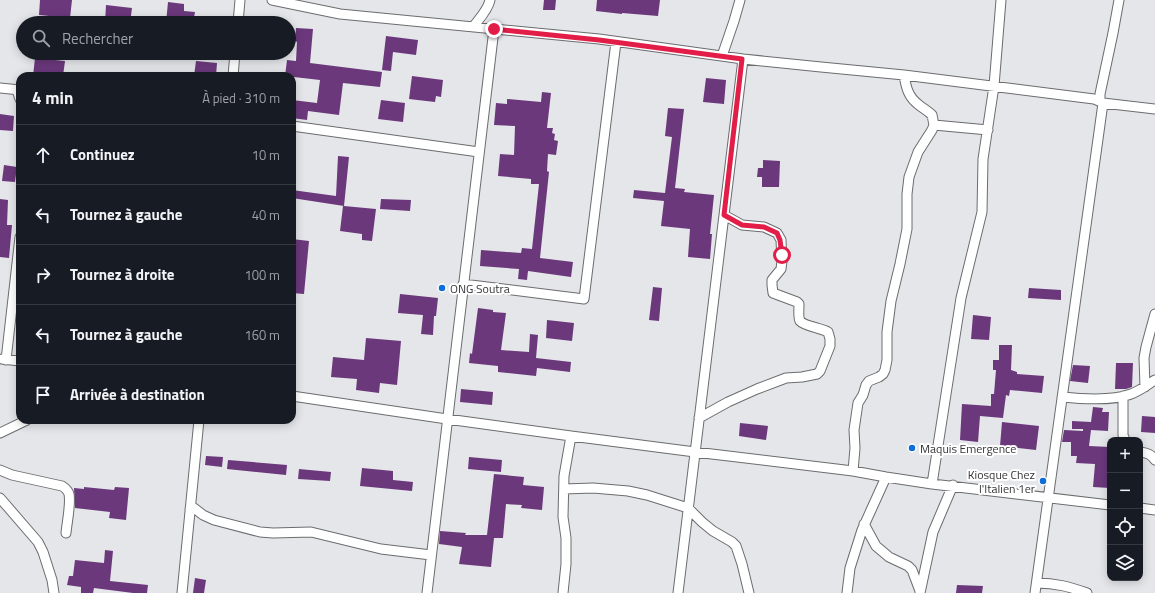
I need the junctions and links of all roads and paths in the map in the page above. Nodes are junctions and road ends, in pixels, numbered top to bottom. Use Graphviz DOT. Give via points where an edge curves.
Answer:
graph roads {
  1 [pos="240,0"];
  2 [pos="272,0"];
  3 [pos="490,0"];
  4 [pos="740,0"];
  5 [pos="1001,0"];
  6 [pos="1119,0"];
  7 [pos="239,16"];
  8 [pos="473,27"];
  9 [pos="494,29"];
  10 [pos="616,42"];
  11 [pos="722,56"];
  12 [pos="742,59"];
  13 [pos="234,60"];
  14 [pos="233,72"];
  15 [pos="904,75"];
  16 [pos="994,86"];
  17 [pos="0,88"];
  18 [pos="16,90"];
  19 [pos="1101,102"];
  20 [pos="1155,109"];
  21 [pos="934,125"];
  22 [pos="296,127"];
  23 [pos="988,130"];
  24 [pos="479,152"];
  25 [pos="724,215"];
  26 [pos="16,266"];
  27 [pos="463,284"];
  28 [pos="1155,314"];
  29 [pos="3,359"];
  30 [pos="16,361"];
  31 [pos="1155,380"];
  32 [pos="1145,387"];
  33 [pos="1123,396"];
  34 [pos="296,397"];
  35 [pos="1062,397"];
  36 [pos="699,418"];
  37 [pos="447,419"];
  38 [pos="19,424"];
  39 [pos="199,424"];
  40 [pos="0,433"];
  41 [pos="571,436"];
  42 [pos="1124,437"];
  43 [pos="695,452"];
  44 [pos="1143,453"];
  45 [pos="1155,460"];
  46 [pos="0,470"];
  47 [pos="853,471"];
  48 [pos="886,477"];
  49 [pos="932,484"];
  50 [pos="953,486"];
  51 [pos="564,489"];
  52 [pos="0,498"];
  53 [pos="1049,498"];
  54 [pos="1107,505"];
  55 [pos="688,508"];
  56 [pos="1143,508"];
  57 [pos="190,509"];
  58 [pos="1155,510"];
  59 [pos="864,524"];
  60 [pos="66,533"];
  61 [pos="431,555"];
  62 [pos="1037,583"];
  63 [pos="54,593"];
  64 [pos="182,593"];
  65 [pos="426,593"];
  66 [pos="563,593"];
  67 [pos="678,593"];
  68 [pos="749,593"];
  69 [pos="847,593"];
  70 [pos="921,593"];
  71 [pos="1035,593"];
  72 [pos="1087,593"];
  1 -- 7 [label="street"];
  2 -- 8 [label="street" via="340,14"];
  3 -- 8 [label="street"];
  4 -- 11 [label="street"];
  5 -- 16 [label="street"];
  6 -- 19 [label="street" via="1100,94"];
  8 -- 9 [label="street"];
  9 -- 10 [label="street"];
  9 -- 24 [label="street"];
  10 -- 11 [label="street"];
  10 -- 27 [label="street" via="584,300"];
  11 -- 12 [label="street"];
  12 -- 15 [label="street"];
  12 -- 25 [label="street"];
  13 -- 14 [label="street"];
  15 -- 16 [label="street"];
  15 -- 21 [label="street" via="908,93 932,115"];
  16 -- 19 [label="street"];
  16 -- 23 [label="street"];
  17 -- 18 [label="street"];
  19 -- 20 [label="street"];
  19 -- 35 [label="street"];
  21 -- 23 [label="street"];
  21 -- 47 [label="street" via="915,159 909,177 907,229 891,301 887,360 885,370 879,377 869,381 858,403 854,430"];
  22 -- 24 [label="street"];
  23 -- 49 [label="street" via="983,159 982,212 960,298"];
  24 -- 27 [label="street"];
  25 -- 36 [label="street"];
  25 -- 36 [label="street" via="742,225 764,227 777,233 782,261 772,280 773,293 797,302 801,322 828,332 830,346 817,374 786,378 772,383"];
  26 -- 29 [label="street"];
  27 -- 37 [label="street"];
  28 -- 32 [label="street" via="1144,358"];
  29 -- 30 [label="street"];
  31 -- 32 [label="street"];
  32 -- 33 [label="street"];
  33 -- 35 [label="street"];
  33 -- 42 [label="street"];
  34 -- 37 [label="street"];
  35 -- 53 [label="street"];
  36 -- 43 [label="street"];
  37 -- 41 [label="street"];
  37 -- 61 [label="street"];
  38 -- 40 [label="street"];
  39 -- 57 [label="street"];
  41 -- 43 [label="street"];
  41 -- 51 [label="street"];
  43 -- 47 [label="street"];
  43 -- 55 [label="street"];
  44 -- 45 [label="street"];
  46 -- 60 [label="street" via="66,489 69,504"];
  47 -- 48 [label="street"];
  48 -- 49 [label="street"];
  48 -- 59 [label="street"];
  49 -- 50 [label="street"];
  50 -- 53 [label="street"];
  50 -- 70 [label="street" via="933,532"];
  51 -- 55 [label="street" via="628,491"];
  51 -- 66 [label="street" via="566,564"];
  52 -- 63 [label="street" via="38,542"];
  53 -- 54 [label="street"];
  53 -- 62 [label="street"];
  55 -- 67 [label="street"];
  55 -- 68 [label="street" via="713,531 736,546"];
  56 -- 58 [label="street"];
  57 -- 61 [label="street" via="194,508 214,520 260,532 311,532 381,549"];
  57 -- 64 [label="street"];
  59 -- 69 [label="street" via="850,568"];
  59 -- 70 [label="street" via="876,546 912,570"];
  61 -- 65 [label="street"];
  62 -- 71 [label="street"];
  62 -- 72 [label="street" via="1050,583"];
}
